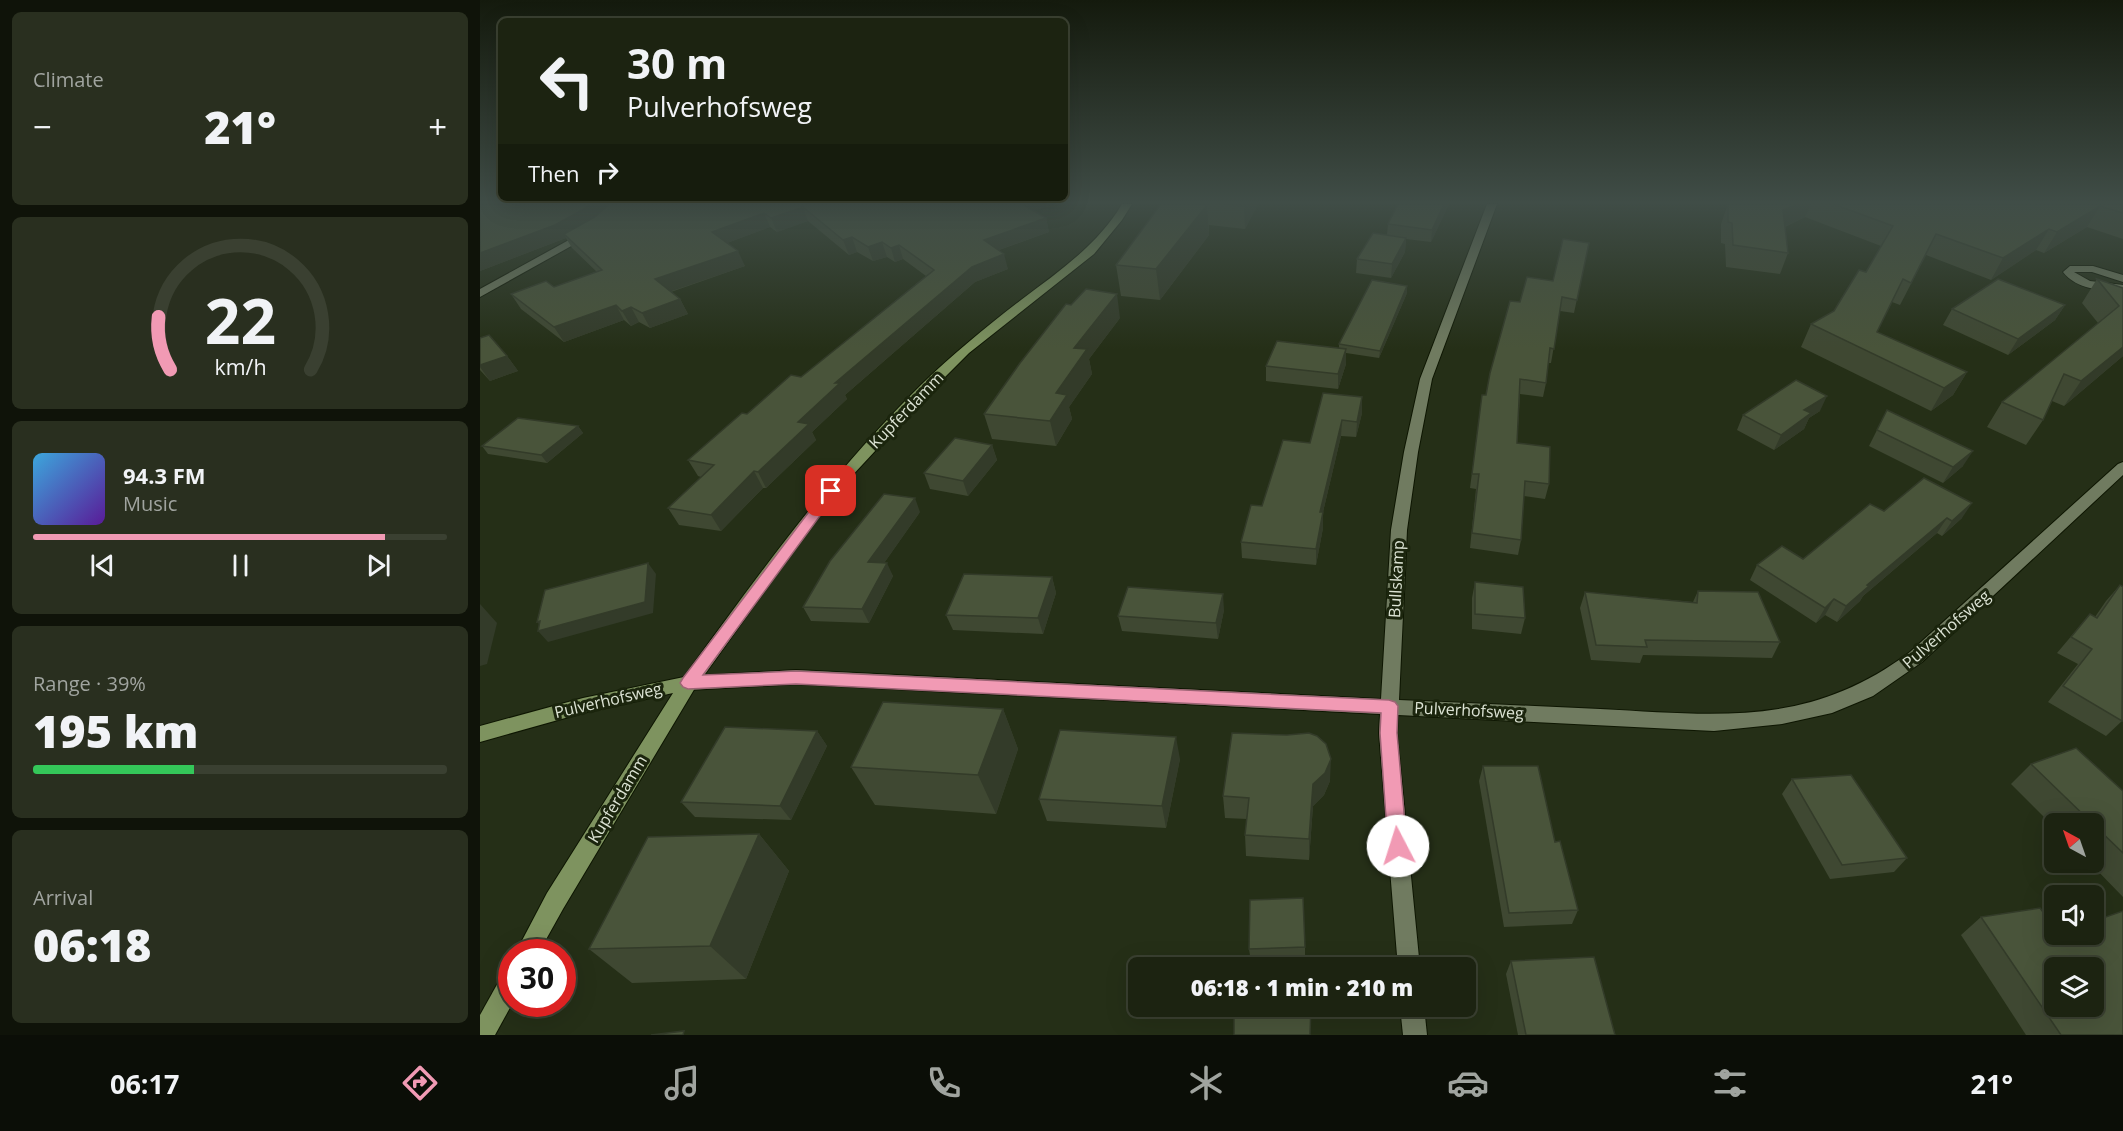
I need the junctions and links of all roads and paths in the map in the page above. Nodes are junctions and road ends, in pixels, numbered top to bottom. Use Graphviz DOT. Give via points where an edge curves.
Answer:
graph roads {
  1 [pos="553,252"];
  2 [pos="1090,252"];
  3 [pos="1474,252"];
  4 [pos="2123,279"];
  5 [pos="2123,288"];
  6 [pos="480,294"];
  7 [pos="2123,467"];
  8 [pos="688,683"];
  9 [pos="1389,706"];
  10 [pos="480,734"];
  11 [pos="534,939"];
  12 [pos="1408,957"];
  13 [pos="498,1006"];
  14 [pos="1413,1017"];
  15 [pos="482,1035"];
  16 [pos="1415,1035"];
  1 -- 6 [label="street"];
  2 -- 8 [label="street, Kupferdamm" via="965,350 886,429 806,522"];
  3 -- 9 [label="street, Bullskamp" via="1426,379 1413,442 1399,530"];
  4 -- 5 [label="street" via="2083,267 2068,272 2088,284"];
  7 -- 9 [label="street, Pulverhofsweg" via="1921,654 1849,699 1774,719 1714,723"];
  8 -- 9 [label="street, Pulverhofsweg" via="796,677"];
  8 -- 10 [label="street, Pulverhofsweg" via="568,708"];
  8 -- 11 [label="street, Kupferdamm"];
  9 -- 12 [label="street, Bullskamp" via="1388,733"];
  13 -- 15 [label="street"];
  14 -- 16 [label="street"];
}
